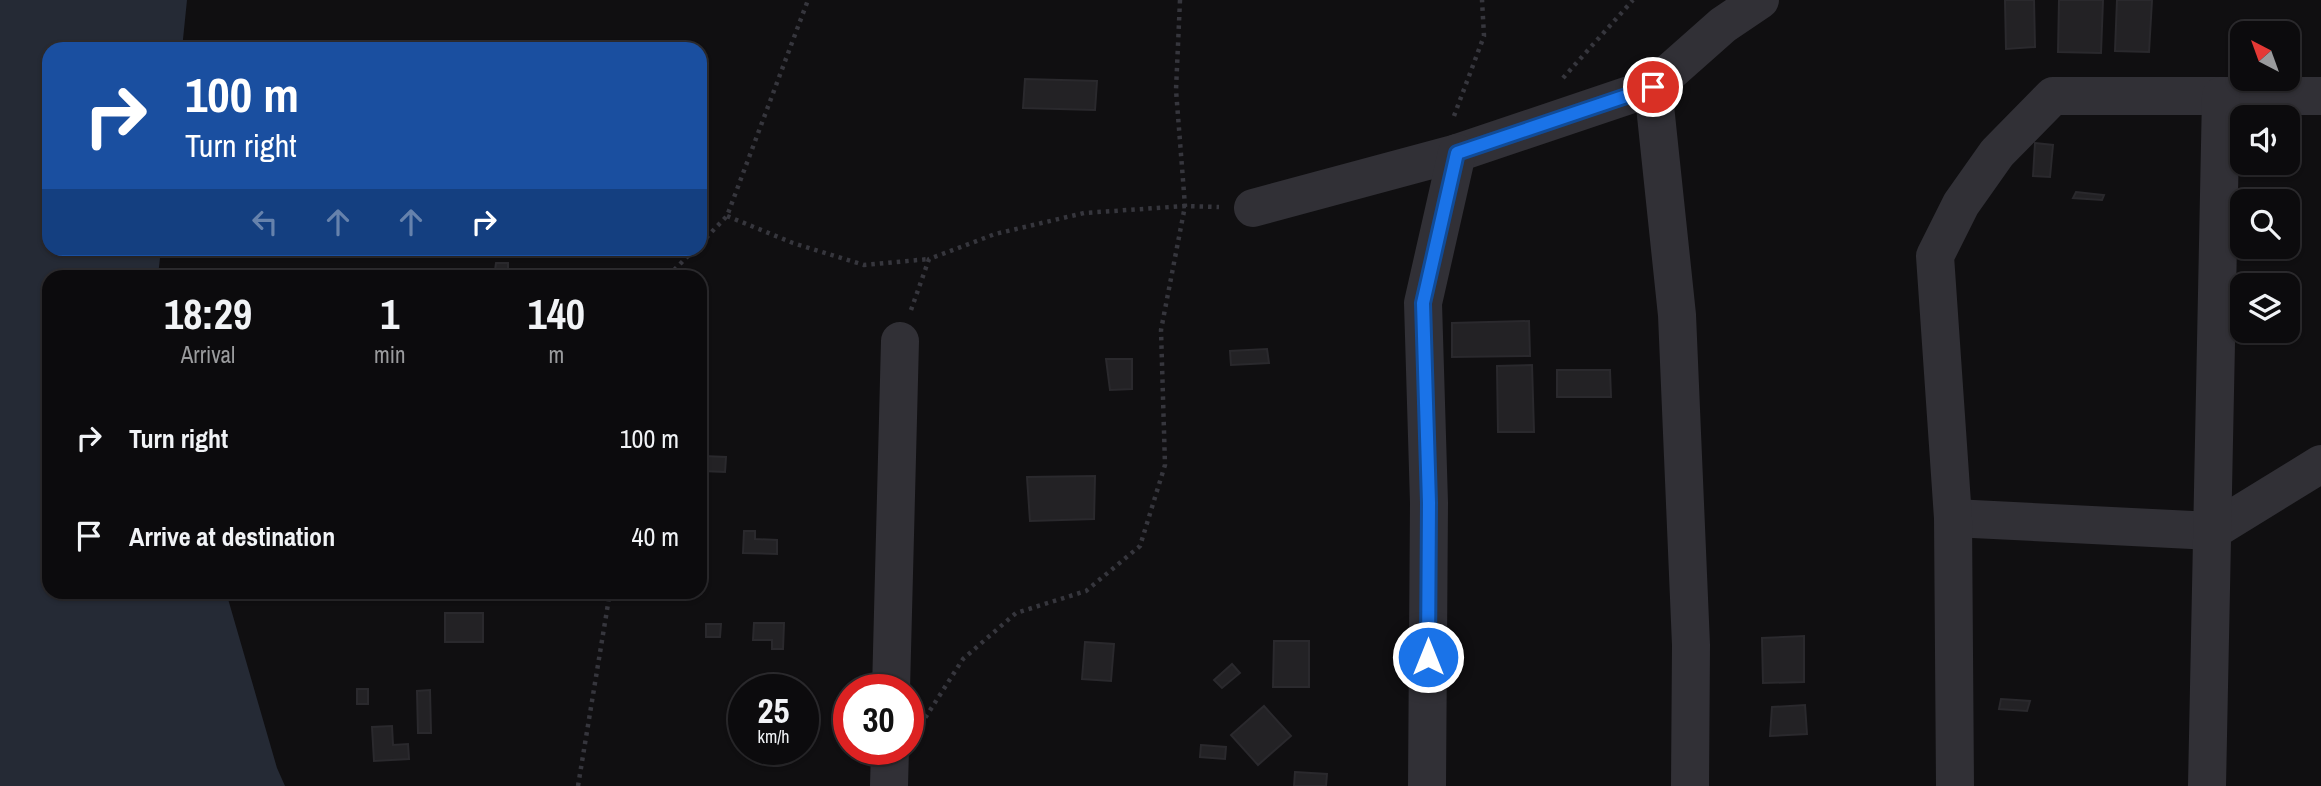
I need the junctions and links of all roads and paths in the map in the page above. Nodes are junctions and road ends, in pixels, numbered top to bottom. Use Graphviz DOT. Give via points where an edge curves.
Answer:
graph roads {
  1 [pos="808,0"];
  2 [pos="1180,0"];
  3 [pos="1482,0"];
  4 [pos="1633,0"];
  5 [pos="1760,0"];
  6 [pos="1561,81"];
  7 [pos="1653,87"];
  8 [pos="2221,96"];
  9 [pos="2321,96"];
  10 [pos="1439,158"];
  11 [pos="1185,206"];
  12 [pos="1253,208"];
  13 [pos="727,216"];
  14 [pos="707,237"];
  15 [pos="687,256"];
  16 [pos="929,259"];
  17 [pos="674,270"];
  18 [pos="900,341"];
  19 [pos="2321,464"];
  20 [pos="1953,518"];
  21 [pos="2212,531"];
  22 [pos="609,599"];
  23 [pos="891,674"];
  24 [pos="924,711"];
  25 [pos="895,765"];
  26 [pos="578,786"];
  27 [pos="889,786"];
  28 [pos="1427,786"];
  29 [pos="1690,786"];
  30 [pos="1955,786"];
  31 [pos="2207,786"];
  1 -- 13 [label="path"];
  2 -- 11 [label="path" via="1176,90"];
  3 -- 10 [label="path" via="1484,36"];
  4 -- 6 [label="path"];
  5 -- 7 [label="street" via="1723,25"];
  7 -- 10 [label="street"];
  7 -- 29 [label="street" via="1677,315 1691,645"];
  8 -- 9 [label="street"];
  8 -- 20 [label="street" via="2053,96 1997,153 1961,204 1935,257"];
  8 -- 21 [label="street"];
  10 -- 12 [label="street"];
  10 -- 28 [label="street" via="1423,303 1429,503"];
  11 -- 12 [label="path"];
  11 -- 16 [label="path" via="1084,213 995,234"];
  11 -- 24 [label="path" via="1161,330 1165,465 1140,546 1086,591 1016,613 962,659"];
  13 -- 14 [label="path"];
  13 -- 16 [label="path" via="864,265"];
  15 -- 17 [label="path"];
  16 -- 18 [label="path"];
  18 -- 23 [label="street"];
  19 -- 21 [label="street"];
  20 -- 21 [label="street"];
  20 -- 30 [label="street"];
  21 -- 31 [label="street"];
  22 -- 26 [label="path"];
  25 -- 27 [label="street"];
}
